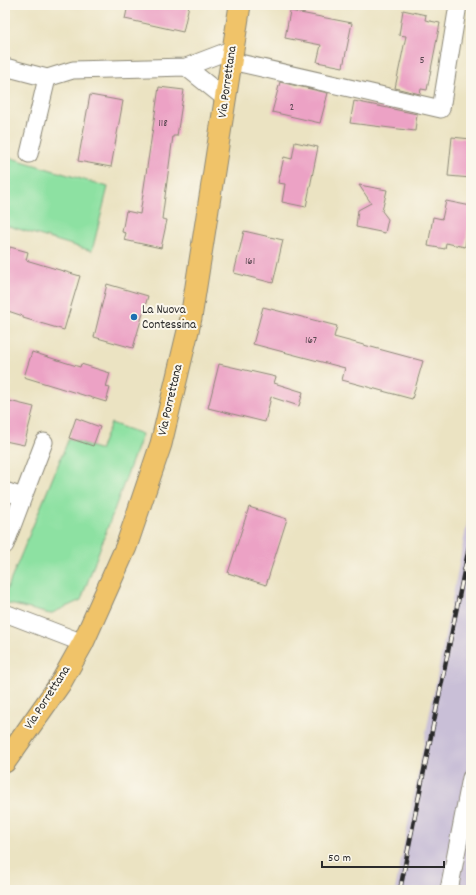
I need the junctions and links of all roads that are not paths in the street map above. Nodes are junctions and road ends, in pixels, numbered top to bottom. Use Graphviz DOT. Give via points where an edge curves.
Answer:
graph roads {
  1 [pos="240,5"];
  2 [pos="458,5"];
  3 [pos="232,55"];
  4 [pos="186,67"];
  5 [pos="5,68"];
  6 [pos="47,78"];
  7 [pos="226,99"];
  8 [pos="29,154"];
  9 [pos="44,442"];
  10 [pos="5,491"];
  11 [pos="23,497"];
  12 [pos="5,545"];
  13 [pos="5,613"];
  14 [pos="83,643"];
  15 [pos="5,762"];
  16 [pos="471,778"];
  17 [pos="450,890"];
  1 -- 3 [label="main road, Via Porrettana"];
  2 -- 3 [label="street" via="441,109"];
  3 -- 4 [label="street"];
  3 -- 7 [label="main road, Via Porrettana"];
  4 -- 6 [label="street" via="73,70"];
  4 -- 7 [label="street"];
  5 -- 6 [label="street"];
  6 -- 8 [label="street"];
  7 -- 14 [label="main road, Via Porrettana" via="192,318 161,444 126,547"];
  9 -- 11 [label="street"];
  10 -- 11 [label="street"];
  11 -- 12 [label="street"];
  13 -- 14 [label="street"];
  14 -- 15 [label="main road, Via Porrettana" via="60,684"];
  16 -- 17 [label="street"];
}
